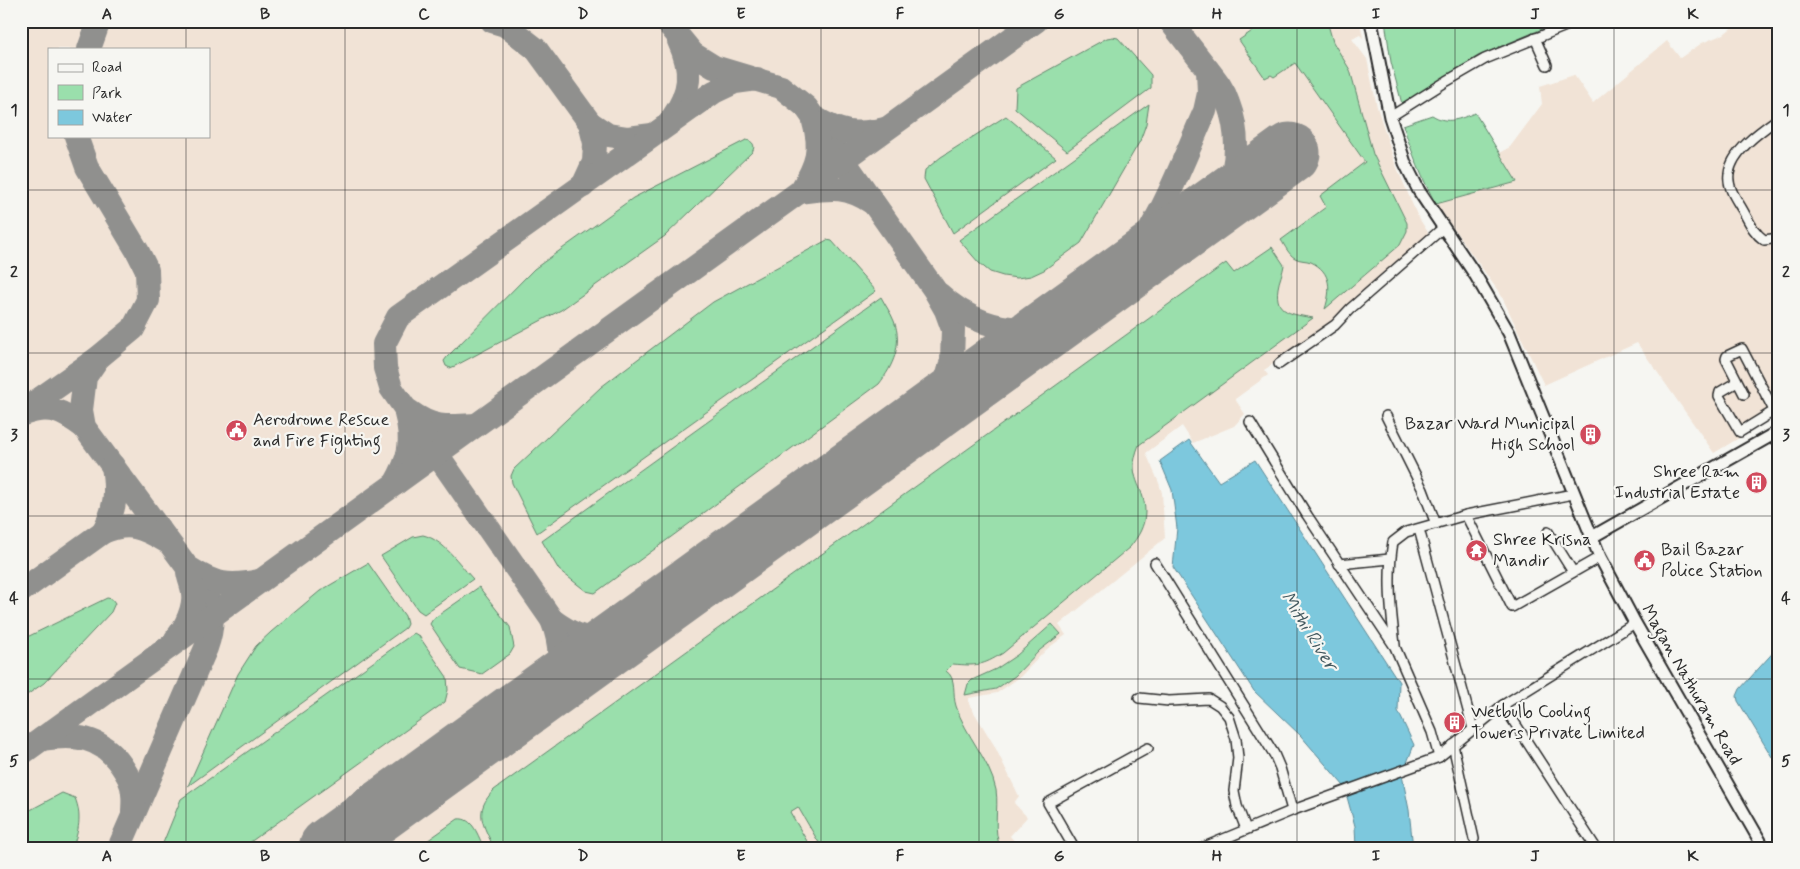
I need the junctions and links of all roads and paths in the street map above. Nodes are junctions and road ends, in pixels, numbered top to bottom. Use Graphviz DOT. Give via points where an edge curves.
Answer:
graph roads {
  1 [pos="1371,21"];
  2 [pos="1578,21"];
  3 [pos="1535,38"];
  4 [pos="1547,65"];
  5 [pos="1390,117"];
  6 [pos="1779,118"];
  7 [pos="1444,227"];
  8 [pos="1779,238"];
  9 [pos="1280,364"];
  10 [pos="1737,382"];
  11 [pos="1744,394"];
  12 [pos="1774,411"];
  13 [pos="1386,416"];
  14 [pos="1779,420"];
  15 [pos="1250,422"];
  16 [pos="1746,429"];
  17 [pos="1779,431"];
  18 [pos="1755,444"];
  19 [pos="1573,494"];
  20 [pos="1466,515"];
  21 [pos="1436,524"];
  22 [pos="1419,529"];
  23 [pos="1548,532"];
  24 [pos="1592,538"];
  25 [pos="1600,557"];
  26 [pos="1390,559"];
  27 [pos="1155,563"];
  28 [pos="1339,564"];
  29 [pos="1573,572"];
  30 [pos="1635,623"];
  31 [pos="1395,647"];
  32 [pos="1139,698"];
  33 [pos="1503,705"];
  34 [pos="1474,730"];
  35 [pos="1453,746"];
  36 [pos="1148,748"];
  37 [pos="1439,757"];
  38 [pos="1294,809"];
  39 [pos="1246,829"];
  40 [pos="1474,839"];
  41 [pos="1074,848"];
  42 [pos="1202,848"];
  43 [pos="1596,848"];
  44 [pos="1764,848"];
  1 -- 5 [label="main road, Magan Nathuram Road"];
  2 -- 3 [label="street"];
  3 -- 4 [label="street"];
  3 -- 5 [label="street" via="1485,59"];
  5 -- 7 [label="main road, Magan Nathuram Road" via="1408,170"];
  6 -- 8 [label="street" via="1753,137 1736,157 1728,174 1731,190 1756,234 1764,240"];
  7 -- 9 [label="street" via="1335,325"];
  7 -- 19 [label="main road, Magan Nathuram Road" via="1509,333"];
  10 -- 11 [label="street"];
  10 -- 12 [label="street" via="1726,359 1742,349"];
  10 -- 16 [label="street" via="1720,392 1719,396 1739,430"];
  12 -- 14 [label="street"];
  12 -- 16 [label="street"];
  13 -- 21 [label="street"];
  15 -- 28 [label="street"];
  16 -- 18 [label="street"];
  17 -- 18 [label="main road"];
  18 -- 24 [label="main road"];
  19 -- 20 [label="street"];
  19 -- 24 [label="main road, Magan Nathuram Road"];
  20 -- 21 [label="street"];
  20 -- 29 [label="street" via="1512,607"];
  21 -- 22 [label="street"];
  22 -- 26 [label="street" via="1406,532 1393,542"];
  22 -- 34 [label="street"];
  23 -- 29 [label="street"];
  24 -- 25 [label="main road, Magan Nathuram Road"];
  25 -- 29 [label="street"];
  25 -- 30 [label="main road, Magan Nathuram Road"];
  26 -- 28 [label="street"];
  26 -- 31 [label="street"];
  27 -- 38 [label="street" via="1274,754"];
  28 -- 31 [label="street"];
  30 -- 33 [label="street"];
  30 -- 44 [label="main road, Magan Nathuram Road"];
  31 -- 37 [label="street" via="1429,723"];
  32 -- 39 [label="street" via="1209,700 1220,706 1229,717 1238,758 1234,791"];
  33 -- 34 [label="street"];
  33 -- 43 [label="street"];
  34 -- 35 [label="street"];
  35 -- 37 [label="street"];
  35 -- 40 [label="street"];
  36 -- 41 [label="street" via="1048,803"];
  37 -- 38 [label="street"];
  38 -- 39 [label="street"];
  39 -- 42 [label="street"];
}
